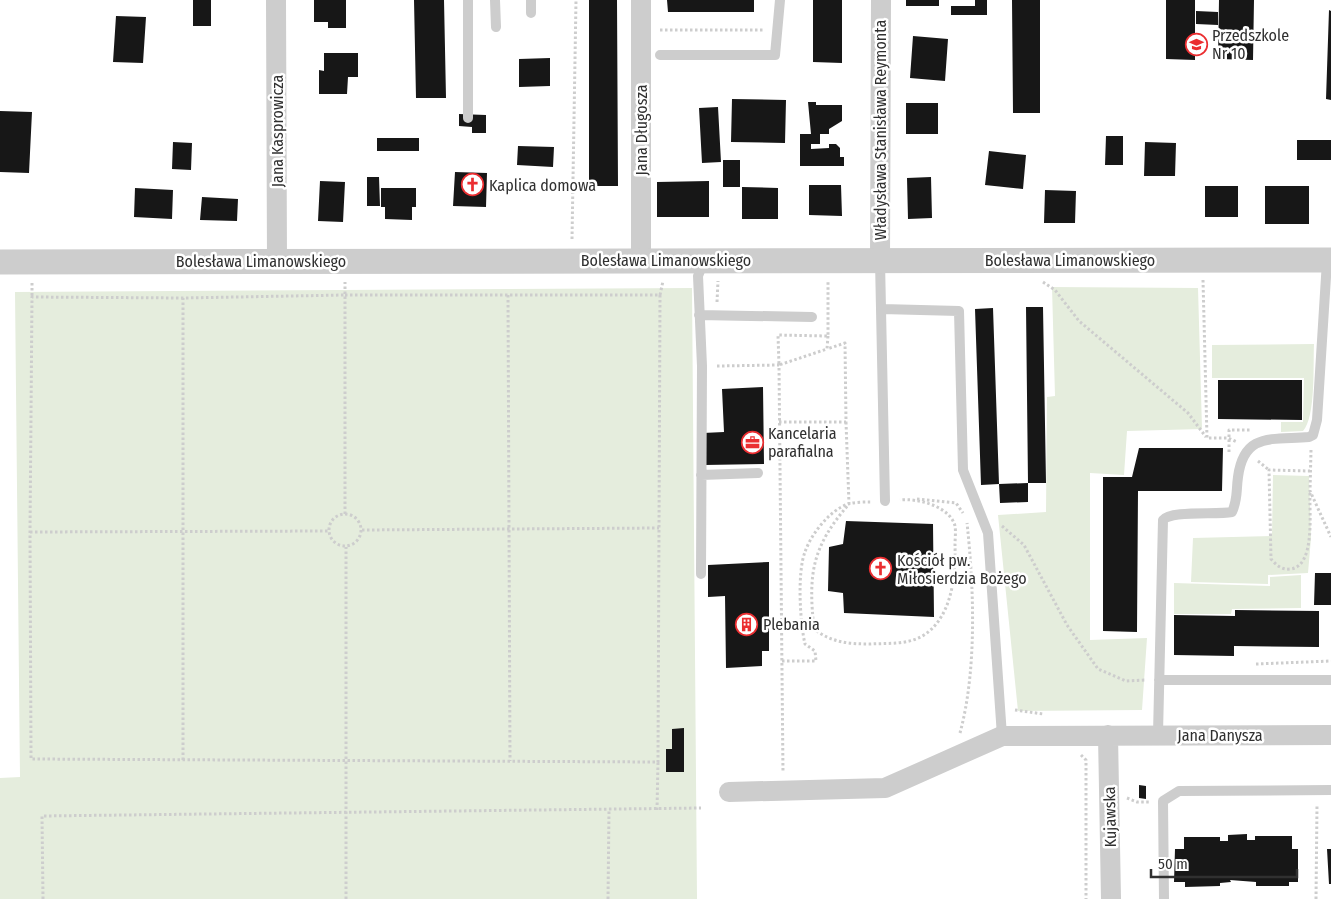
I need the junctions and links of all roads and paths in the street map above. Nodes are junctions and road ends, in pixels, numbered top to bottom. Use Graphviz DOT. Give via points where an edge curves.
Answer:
graph roads {
  1 [pos="276,0"];
  2 [pos="468,0"];
  3 [pos="495,0"];
  4 [pos="531,0"];
  5 [pos="576,0"];
  6 [pos="641,0"];
  7 [pos="780,0"];
  8 [pos="881,0"];
  9 [pos="531,13"];
  10 [pos="496,27"];
  11 [pos="777,30"];
  12 [pos="660,54"];
  13 [pos="468,118"];
  14 [pos="572,260"];
  15 [pos="641,260"];
  16 [pos="705,260"];
  17 [pos="880,260"];
  18 [pos="1203,260"];
  19 [pos="1329,260"];
  20 [pos="277,261"];
  21 [pos="1040,261"];
  22 [pos="1,266"];
  23 [pos="345,295"];
  24 [pos="508,295"];
  25 [pos="183,298"];
  26 [pos="882,309"];
  27 [pos="700,315"];
  28 [pos="812,318"];
  29 [pos="828,336"];
  30 [pos="827,349"];
  31 [pos="779,365"];
  32 [pos="717,366"];
  33 [pos="779,422"];
  34 [pos="846,422"];
  35 [pos="1207,438"];
  36 [pos="1246,450"];
  37 [pos="1269,470"];
  38 [pos="758,473"];
  39 [pos="701,475"];
  40 [pos="1310,491"];
  41 [pos="910,499"];
  42 [pos="885,501"];
  43 [pos="849,504"];
  44 [pos="979,506"];
  45 [pos="345,514"];
  46 [pos="659,528"];
  47 [pos="362,530"];
  48 [pos="509,530"];
  49 [pos="184,531"];
  50 [pos="329,531"];
  51 [pos="30,532"];
  52 [pos="1331,537"];
  53 [pos="346,547"];
  54 [pos="700,574"];
  55 [pos="782,661"];
  56 [pos="1159,680"];
  57 [pos="1331,680"];
  58 [pos="1000,708"];
  59 [pos="1050,716"];
  60 [pos="1158,734"];
  61 [pos="1108,735"];
  62 [pos="1331,735"];
  63 [pos="1002,736"];
  64 [pos="1077,751"];
  65 [pos="953,758"];
  66 [pos="183,760"];
  67 [pos="346,760"];
  68 [pos="510,761"];
  69 [pos="658,762"];
  70 [pos="783,790"];
  71 [pos="1317,790"];
  72 [pos="1331,790"];
  73 [pos="729,792"];
  74 [pos="701,808"];
  75 [pos="609,810"];
  76 [pos="657,810"];
  77 [pos="346,813"];
  78 [pos="43,899"];
  79 [pos="346,899"];
  80 [pos="608,899"];
  81 [pos="1086,899"];
  82 [pos="1111,899"];
  83 [pos="1164,899"];
  84 [pos="1316,899"];
  1 -- 20 [label="street, Jana Kasprowicza"];
  2 -- 13 [label="lane"];
  3 -- 10 [label="lane"];
  4 -- 9 [label="lane"];
  5 -- 14 [label="path"];
  6 -- 15 [label="street, Jana Długosza"];
  7 -- 11 [label="lane"];
  8 -- 17 [label="street, Władysława Stanisława Reymonta"];
  11 -- 12 [label="lane" via="775,55"];
  11 -- 12 [label="path" via="658,30"];
  14 -- 15 [label="street, Bolesława Limanowskiego"];
  14 -- 20 [label="street, Bolesława Limanowskiego"];
  15 -- 16 [label="street, Bolesława Limanowskiego"];
  16 -- 17 [label="street, Bolesława Limanowskiego"];
  16 -- 27 [label="lane" via="698,276"];
  17 -- 21 [label="street, Bolesława Limanowskiego"];
  17 -- 26 [label="lane"];
  18 -- 19 [label="street, Bolesława Limanowskiego"];
  18 -- 21 [label="street, Bolesława Limanowskiego"];
  18 -- 35 [label="path"];
  19 -- 36 [label="lane" via="1316,430 1309,437 1262,441 1248,446"];
  20 -- 22 [label="street, Bolesława Limanowskiego"];
  21 -- 35 [label="path" via="1041,281 1055,290 1079,321 1188,413"];
  23 -- 24 [label="path"];
  23 -- 25 [label="path"];
  23 -- 45 [label="path"];
  24 -- 46 [label="path" via="660,295"];
  24 -- 48 [label="path"];
  25 -- 49 [label="path"];
  25 -- 51 [label="path" via="32,297"];
  26 -- 42 [label="lane"];
  26 -- 44 [label="lane" via="959,311 963,470"];
  27 -- 28 [label="lane"];
  27 -- 39 [label="lane"];
  29 -- 30 [label="path"];
  30 -- 31 [label="path"];
  30 -- 34 [label="path" via="845,343"];
  31 -- 32 [label="path"];
  31 -- 33 [label="path"];
  33 -- 34 [label="path"];
  33 -- 55 [label="path"];
  34 -- 43 [label="path"];
  35 -- 36 [label="path" via="1228,438"];
  36 -- 37 [label="path"];
  36 -- 56 [label="lane" via="1240,462 1238,500 1232,512 1170,515 1163,520"];
  37 -- 40 [label="path" via="1310,471"];
  37 -- 40 [label="path" via="1271,558 1280,568 1295,568 1308,555"];
  38 -- 39 [label="lane"];
  39 -- 54 [label="lane"];
  40 -- 52 [label="path"];
  41 -- 42 [label="path"];
  41 -- 43 [label="path" via="945,512 955,525 956,561 948,603 937,621 924,635 904,643 850,644 825,638 814,629 813,572 817,551 829,527"];
  41 -- 65 [label="path" via="956,503 967,519 971,652 964,716"];
  42 -- 43 [label="path"];
  43 -- 55 [label="path" via="838,509 817,530 804,552 801,629 805,644 815,651 816,661"];
  44 -- 56 [label="path" via="1024,545 1067,625 1098,669 1126,681"];
  44 -- 58 [label="lane" via="988,533"];
  45 -- 47 [label="path" via="356,517"];
  45 -- 50 [label="path" via="335,517"];
  46 -- 48 [label="path"];
  46 -- 69 [label="path"];
  47 -- 48 [label="path"];
  47 -- 53 [label="path" via="357,542"];
  48 -- 68 [label="path"];
  49 -- 50 [label="path"];
  49 -- 51 [label="path"];
  49 -- 66 [label="path"];
  50 -- 53 [label="path" via="336,544"];
  51 -- 66 [label="path" via="31,759"];
  53 -- 67 [label="path"];
  55 -- 70 [label="path"];
  56 -- 57 [label="lane"];
  56 -- 60 [label="lane"];
  58 -- 59 [label="path"];
  58 -- 63 [label="lane"];
  60 -- 61 [label="street, Jana Danysza"];
  60 -- 62 [label="street, Jana Danysza"];
  61 -- 63 [label="street, Jana Danysza"];
  61 -- 82 [label="street, Kujawska"];
  63 -- 65 [label="street"];
  64 -- 81 [label="path" via="1086,760"];
  65 -- 70 [label="street" via="886,788"];
  66 -- 67 [label="path"];
  67 -- 68 [label="path"];
  67 -- 77 [label="path"];
  68 -- 69 [label="path"];
  69 -- 76 [label="path"];
  70 -- 73 [label="street"];
  71 -- 72 [label="lane"];
  71 -- 83 [label="lane" via="1179,791 1163,801"];
  71 -- 84 [label="path"];
  74 -- 76 [label="path"];
  75 -- 76 [label="path"];
  75 -- 77 [label="path"];
  75 -- 80 [label="path"];
  77 -- 78 [label="path" via="42,816"];
  77 -- 79 [label="path"];
}
